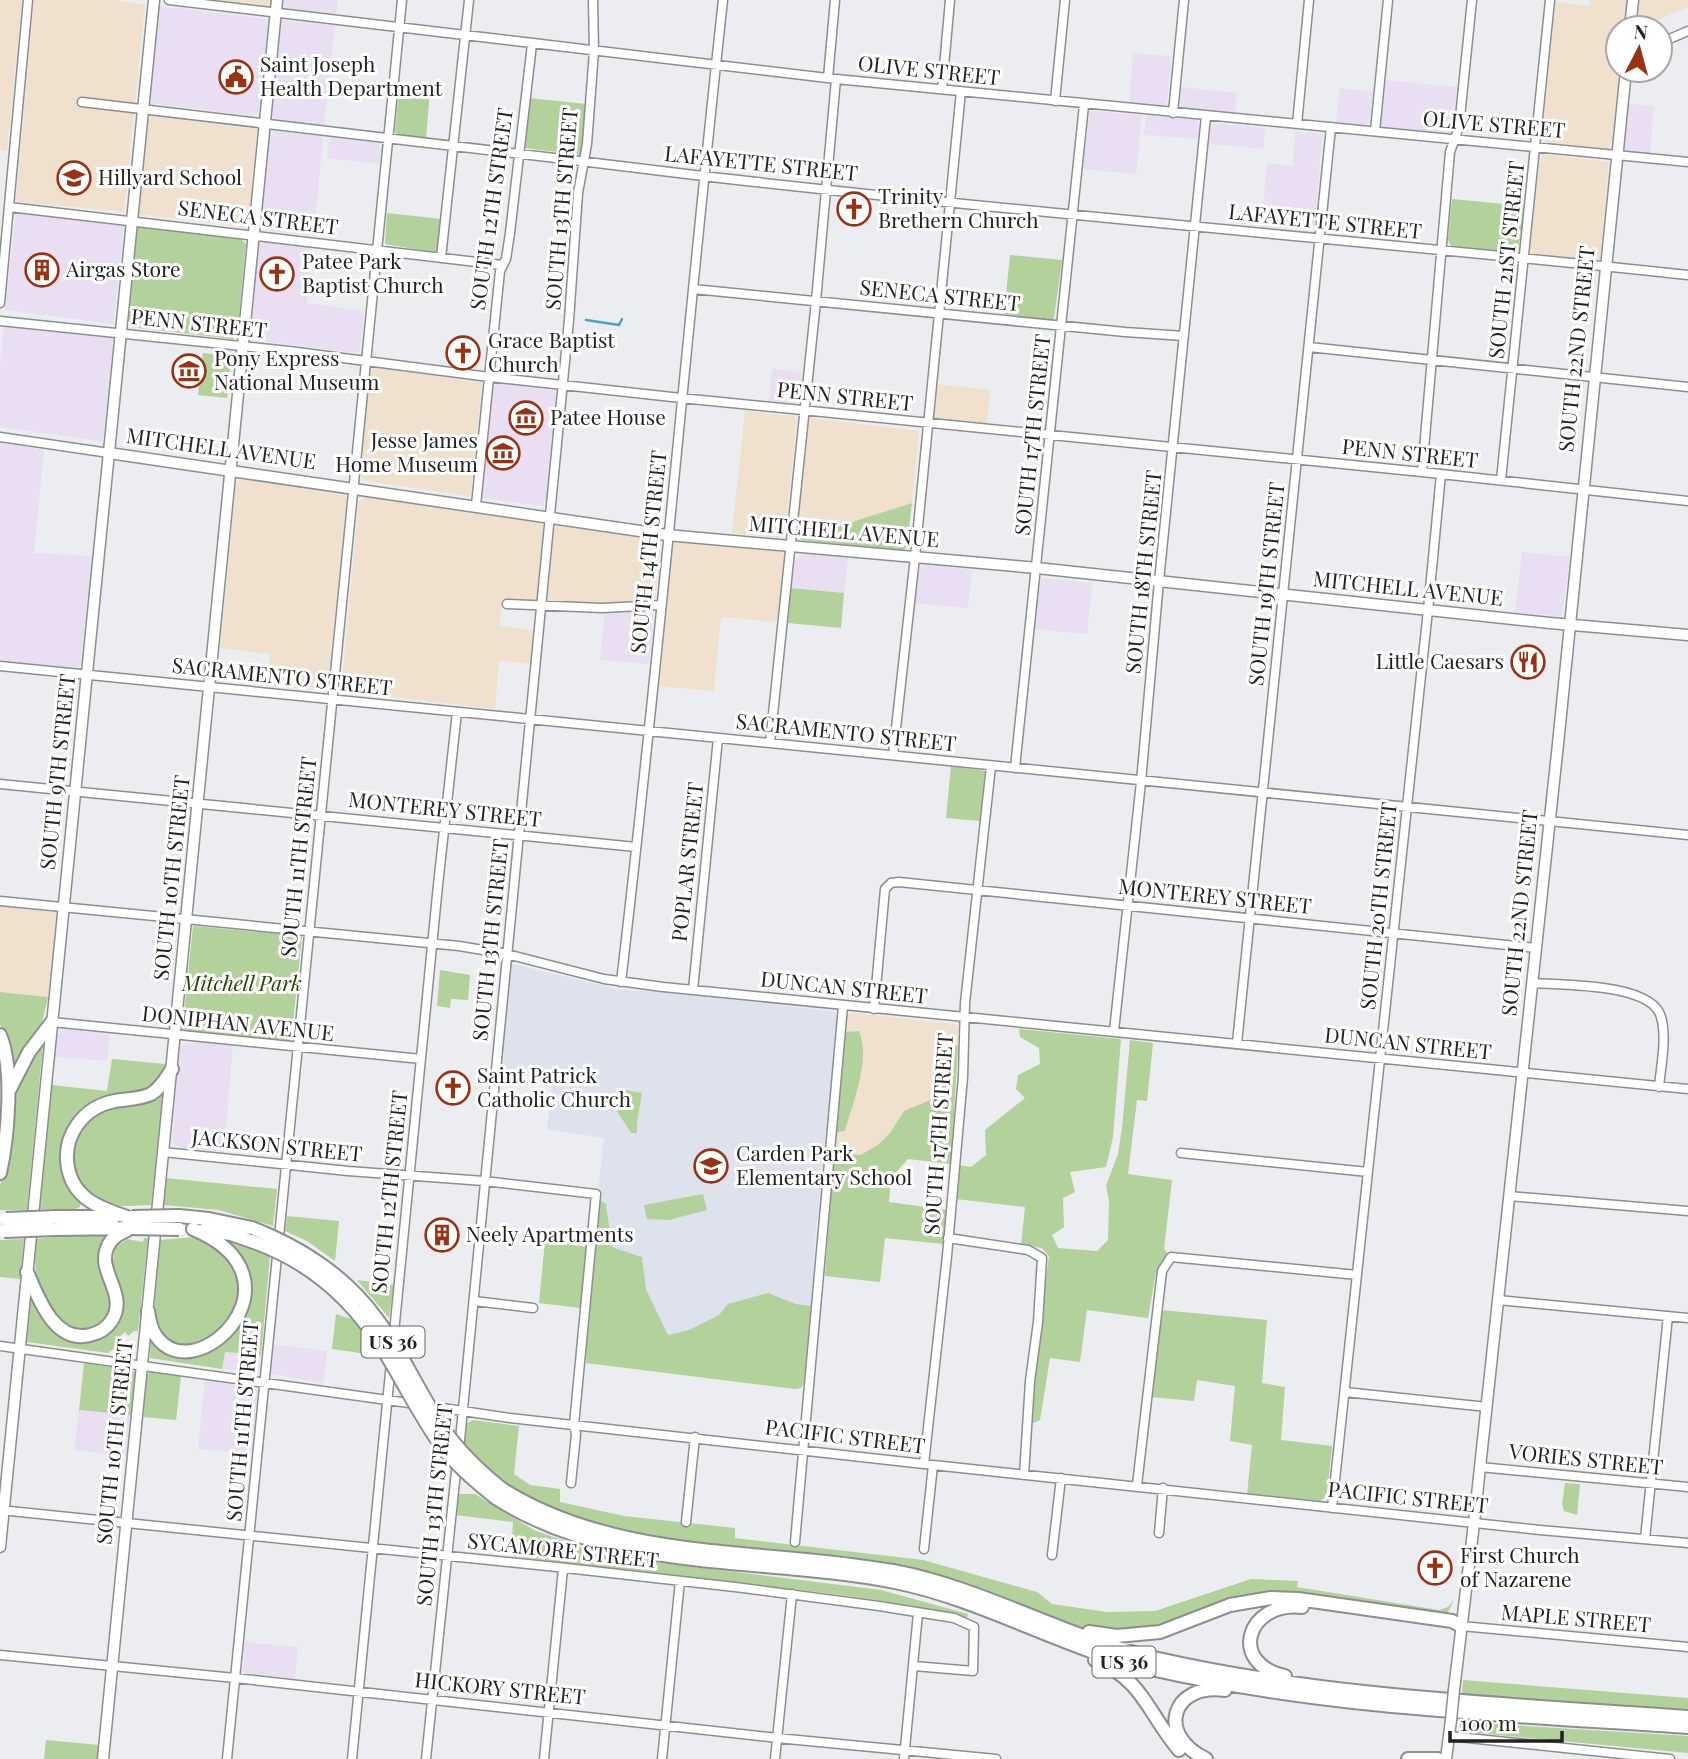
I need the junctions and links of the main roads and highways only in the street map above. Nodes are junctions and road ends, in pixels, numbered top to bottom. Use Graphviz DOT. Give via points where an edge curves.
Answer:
graph roads {
  1 [pos="154,0"];
  2 [pos="277,0"];
  3 [pos="1625,84"];
  4 [pos="108,453"];
  5 [pos="232,470"];
  6 [pos="1569,625"];
  7 [pos="1688,635"];
  8 [pos="52,1022"];
  9 [pos="0,1035"];
  10 [pos="172,1069"];
  11 [pos="7,1100"];
  12 [pos="0,1173"];
  13 [pos="130,1220"];
  14 [pos="179,1222"];
  15 [pos="2,1225"];
  16 [pos="194,1229"];
  17 [pos="251,1235"];
  18 [pos="27,1272"];
  19 [pos="148,1311"];
  20 [pos="499,1494"];
  21 [pos="2,1511"];
  22 [pos="0,1547"];
  23 [pos="1017,1611"];
  24 [pos="1461,1626"];
  25 [pos="1065,1643"];
  26 [pos="1385,1694"];
  27 [pos="1366,1704"];
  28 [pos="1688,1717"];
  29 [pos="1688,1727"];
  30 [pos="103,1759"];
  31 [pos="1189,1759"];
  32 [pos="1206,1759"];
  33 [pos="1408,1759"];
  34 [pos="1438,1759"];
  35 [pos="1446,1759"];
  1 -- 4 [label="main road, SOUTH 9TH STREET"];
  2 -- 5 [label="main road, SOUTH 10TH STREET"];
  3 -- 6 [label="main road, SOUTH 22ND STREET"];
  4 -- 5 [label="main road, MITCHELL AVENUE"];
  4 -- 8 [label="main road, SOUTH 9TH STREET"];
  5 -- 6 [label="main road, MITCHELL AVENUE" via="667,535 1037,568"];
  5 -- 10 [label="main road, SOUTH 10TH STREET"];
  6 -- 7 [label="main road, MITCHELL AVENUE"];
  6 -- 24 [label="main road, SOUTH 22ND STREET"];
  8 -- 11 [label="highway" via="22,1064"];
  8 -- 18 [label="main road, SOUTH 9TH STREET"];
  9 -- 11 [label="highway" via="8,1064"];
  10 -- 13 [label="highway" via="152,1093 89,1111 69,1142 69,1170 76,1188 102,1209"];
  10 -- 19 [label="main road, SOUTH 10TH STREET"];
  11 -- 12 [label="highway"];
  13 -- 14 [label="highway, US 36, bridge"];
  13 -- 15 [label="highway, US 36, bridge"];
  13 -- 18 [label="highway" via="107,1248 105,1261 117,1307 112,1319 96,1333 77,1335 53,1322"];
  14 -- 16 [label="highway, US 36"];
  14 -- 17 [label="highway, US 36" via="209,1219"];
  16 -- 17 [label="highway, US 36"];
  16 -- 19 [label="highway" via="220,1243 239,1266 245,1292 238,1318 212,1343 177,1350 158,1339"];
  17 -- 20 [label="highway, US 36, bridge" via="294,1247 357,1294 391,1340 438,1421"];
  18 -- 21 [label="main road, SOUTH 9TH STREET"];
  19 -- 30 [label="main road, SOUTH 10TH STREET"];
  20 -- 23 [label="highway, US 36" via="601,1532 895,1572 955,1587"];
  20 -- 25 [label="highway, US 36" via="520,1514 598,1543 894,1582 951,1597"];
  21 -- 22 [label="main road, SOUTH 9TH STREET"];
  23 -- 24 [label="highway" via="1117,1636 1160,1632 1230,1605 1271,1598 1452,1620"];
  23 -- 26 [label="highway, US 36" via="1111,1646 1191,1666"];
  24 -- 26 [label="highway" via="1452,1629 1298,1607 1269,1611 1254,1625 1251,1650 1271,1671"];
  24 -- 35 [label="main road, SOUTH 22ND STREET, bridge"];
  25 -- 27 [label="highway, US 36" via="1189,1677"];
  25 -- 31 [label="highway" via="1125,1677"];
  26 -- 28 [label="highway, US 36"];
  27 -- 29 [label="highway, US 36"];
  27 -- 32 [label="highway" via="1314,1703 1220,1689 1196,1693 1181,1704 1175,1727 1183,1743"];
  33 -- 34 [label="highway"];
}
